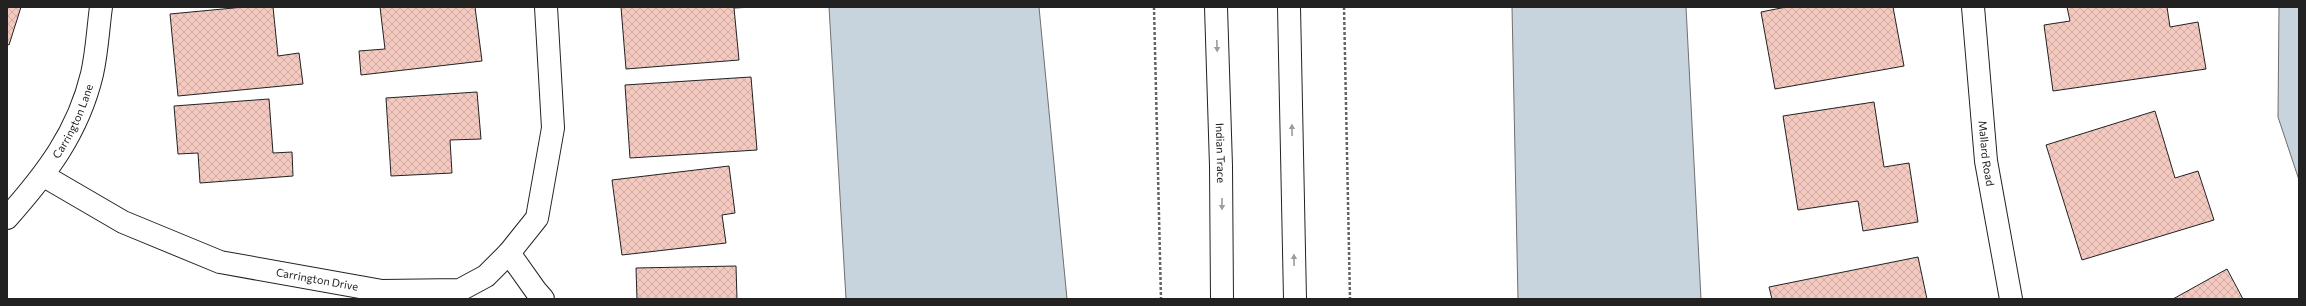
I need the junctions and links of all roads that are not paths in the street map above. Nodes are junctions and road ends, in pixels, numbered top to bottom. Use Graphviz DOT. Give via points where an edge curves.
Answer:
graph roads {
  1 [pos="101,7"];
  2 [pos="546,7"];
  3 [pos="1216,7"];
  4 [pos="1289,7"];
  5 [pos="1973,7"];
  6 [pos="44,176"];
  7 [pos="7,218"];
  8 [pos="509,253"];
  9 [pos="462,294"];
  10 [pos="543,299"];
  11 [pos="1222,299"];
  12 [pos="1295,299"];
  13 [pos="2011,299"];
  1 -- 6 [label="street, Carrington Lane" via="92,74 74,127"];
  2 -- 8 [label="street, Carrington Drive" via="553,128 537,218"];
  3 -- 11 [label="street, Indian Trace, one-way" via="1222,166"];
  12 -- 4 [label="street, one-way"];
  5 -- 13 [label="street, Mallard Road" via="1986,160"];
  6 -- 7 [label="street, Carrington Lane"];
  6 -- 9 [label="street, Carrington Drive" via="123,222 220,262 382,291"];
  8 -- 9 [label="street, Carrington Drive" via="486,276"];
  8 -- 10 [label="street"];
}
